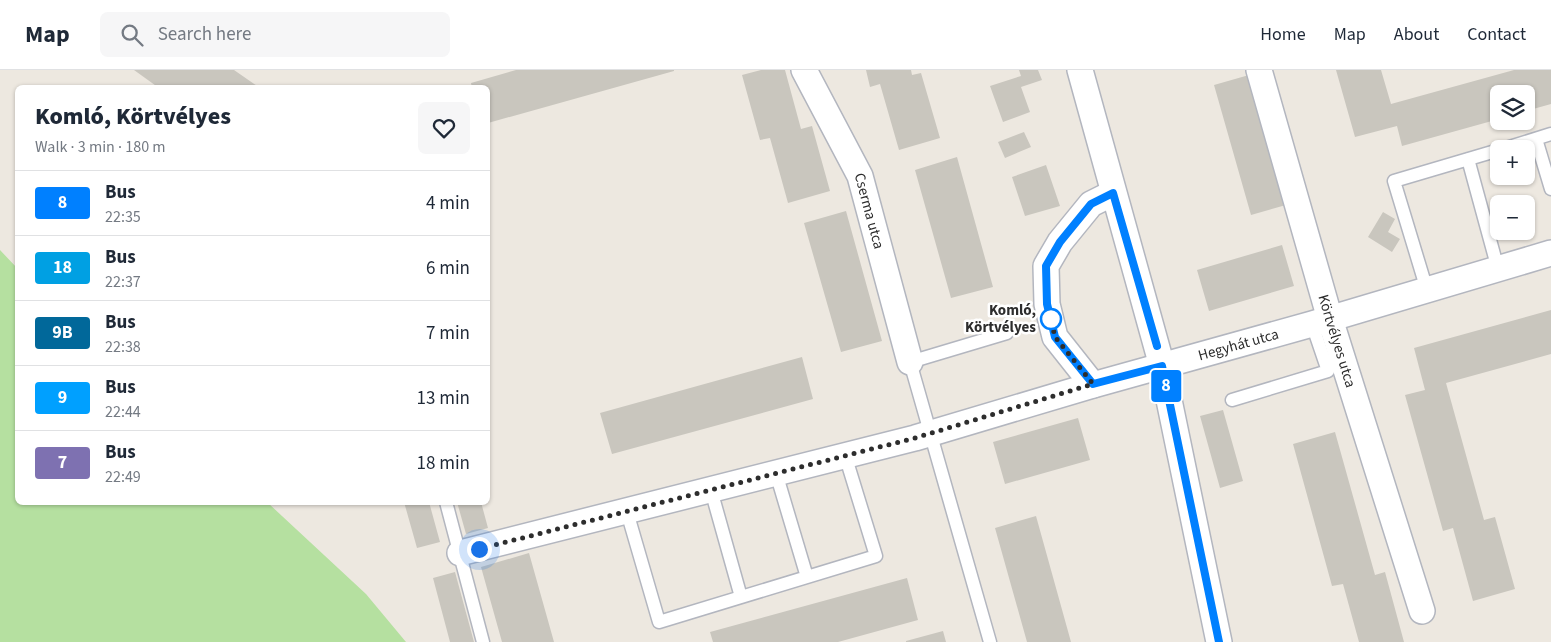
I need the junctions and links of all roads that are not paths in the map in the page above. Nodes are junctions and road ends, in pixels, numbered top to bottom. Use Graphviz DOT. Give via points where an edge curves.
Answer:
graph roads {
  1 [pos="804,70"];
  2 [pos="1080,70"];
  3 [pos="1260,70"];
  4 [pos="1551,134"];
  5 [pos="1536,139"];
  6 [pos="1533,140"];
  7 [pos="1490,153"];
  8 [pos="1468,159"];
  9 [pos="1551,189"];
  10 [pos="1113,193"];
  11 [pos="1551,253"];
  12 [pos="1498,269"];
  13 [pos="1427,290"];
  14 [pos="1321,322"];
  15 [pos="1007,333"];
  16 [pos="910,362"];
  17 [pos="1162,366"];
  18 [pos="1093,384"];
  19 [pos="1232,400"];
  20 [pos="932,432"];
  21 [pos="844,455"];
  22 [pos="776,473"];
  23 [pos="711,490"];
  24 [pos="447,505"];
  25 [pos="627,512"];
  26 [pos="460,554"];
  27 [pos="808,577"];
  28 [pos="741,597"];
  29 [pos="1422,611"];
  30 [pos="483,642"];
  31 [pos="990,642"];
  32 [pos="1219,642"];
  1 -- 16 [label="street, Cserma utca" via="860,176"];
  2 -- 10 [label="street"];
  3 -- 14 [label="street, Körtvélyes utca"];
  4 -- 5 [label="lane"];
  5 -- 6 [label="lane"];
  5 -- 9 [label="lane"];
  7 -- 8 [label="lane"];
  8 -- 12 [label="lane"];
  8 -- 13 [label="lane" via="1394,181"];
  10 -- 17 [label="street"];
  10 -- 18 [label="street" via="1091,204 1060,242 1046,266 1047,304 1055,337"];
  11 -- 12 [label="street, Hegyhát utca"];
  12 -- 13 [label="street, Hegyhát utca"];
  13 -- 14 [label="street, Hegyhát utca"];
  14 -- 17 [label="street, Hegyhát utca"];
  14 -- 19 [label="lane" via="1328,371"];
  14 -- 29 [label="street, Körtvélyes utca"];
  15 -- 16 [label="lane"];
  16 -- 20 [label="lane"];
  17 -- 18 [label="street, Hegyhát utca"];
  17 -- 32 [label="street"];
  18 -- 20 [label="street, Hegyhát utca"];
  20 -- 21 [label="street, Hegyhát utca"];
  20 -- 31 [label="lane"];
  21 -- 22 [label="street, Hegyhát utca"];
  21 -- 27 [label="lane" via="876,556"];
  22 -- 23 [label="street, Hegyhát utca"];
  22 -- 27 [label="lane"];
  23 -- 25 [label="street, Hegyhát utca"];
  23 -- 28 [label="lane"];
  24 -- 26 [label="lane"];
  25 -- 26 [label="street, Hegyhát utca"];
  25 -- 28 [label="lane" via="659,622"];
  26 -- 30 [label="lane"];
  27 -- 28 [label="lane"];
}
